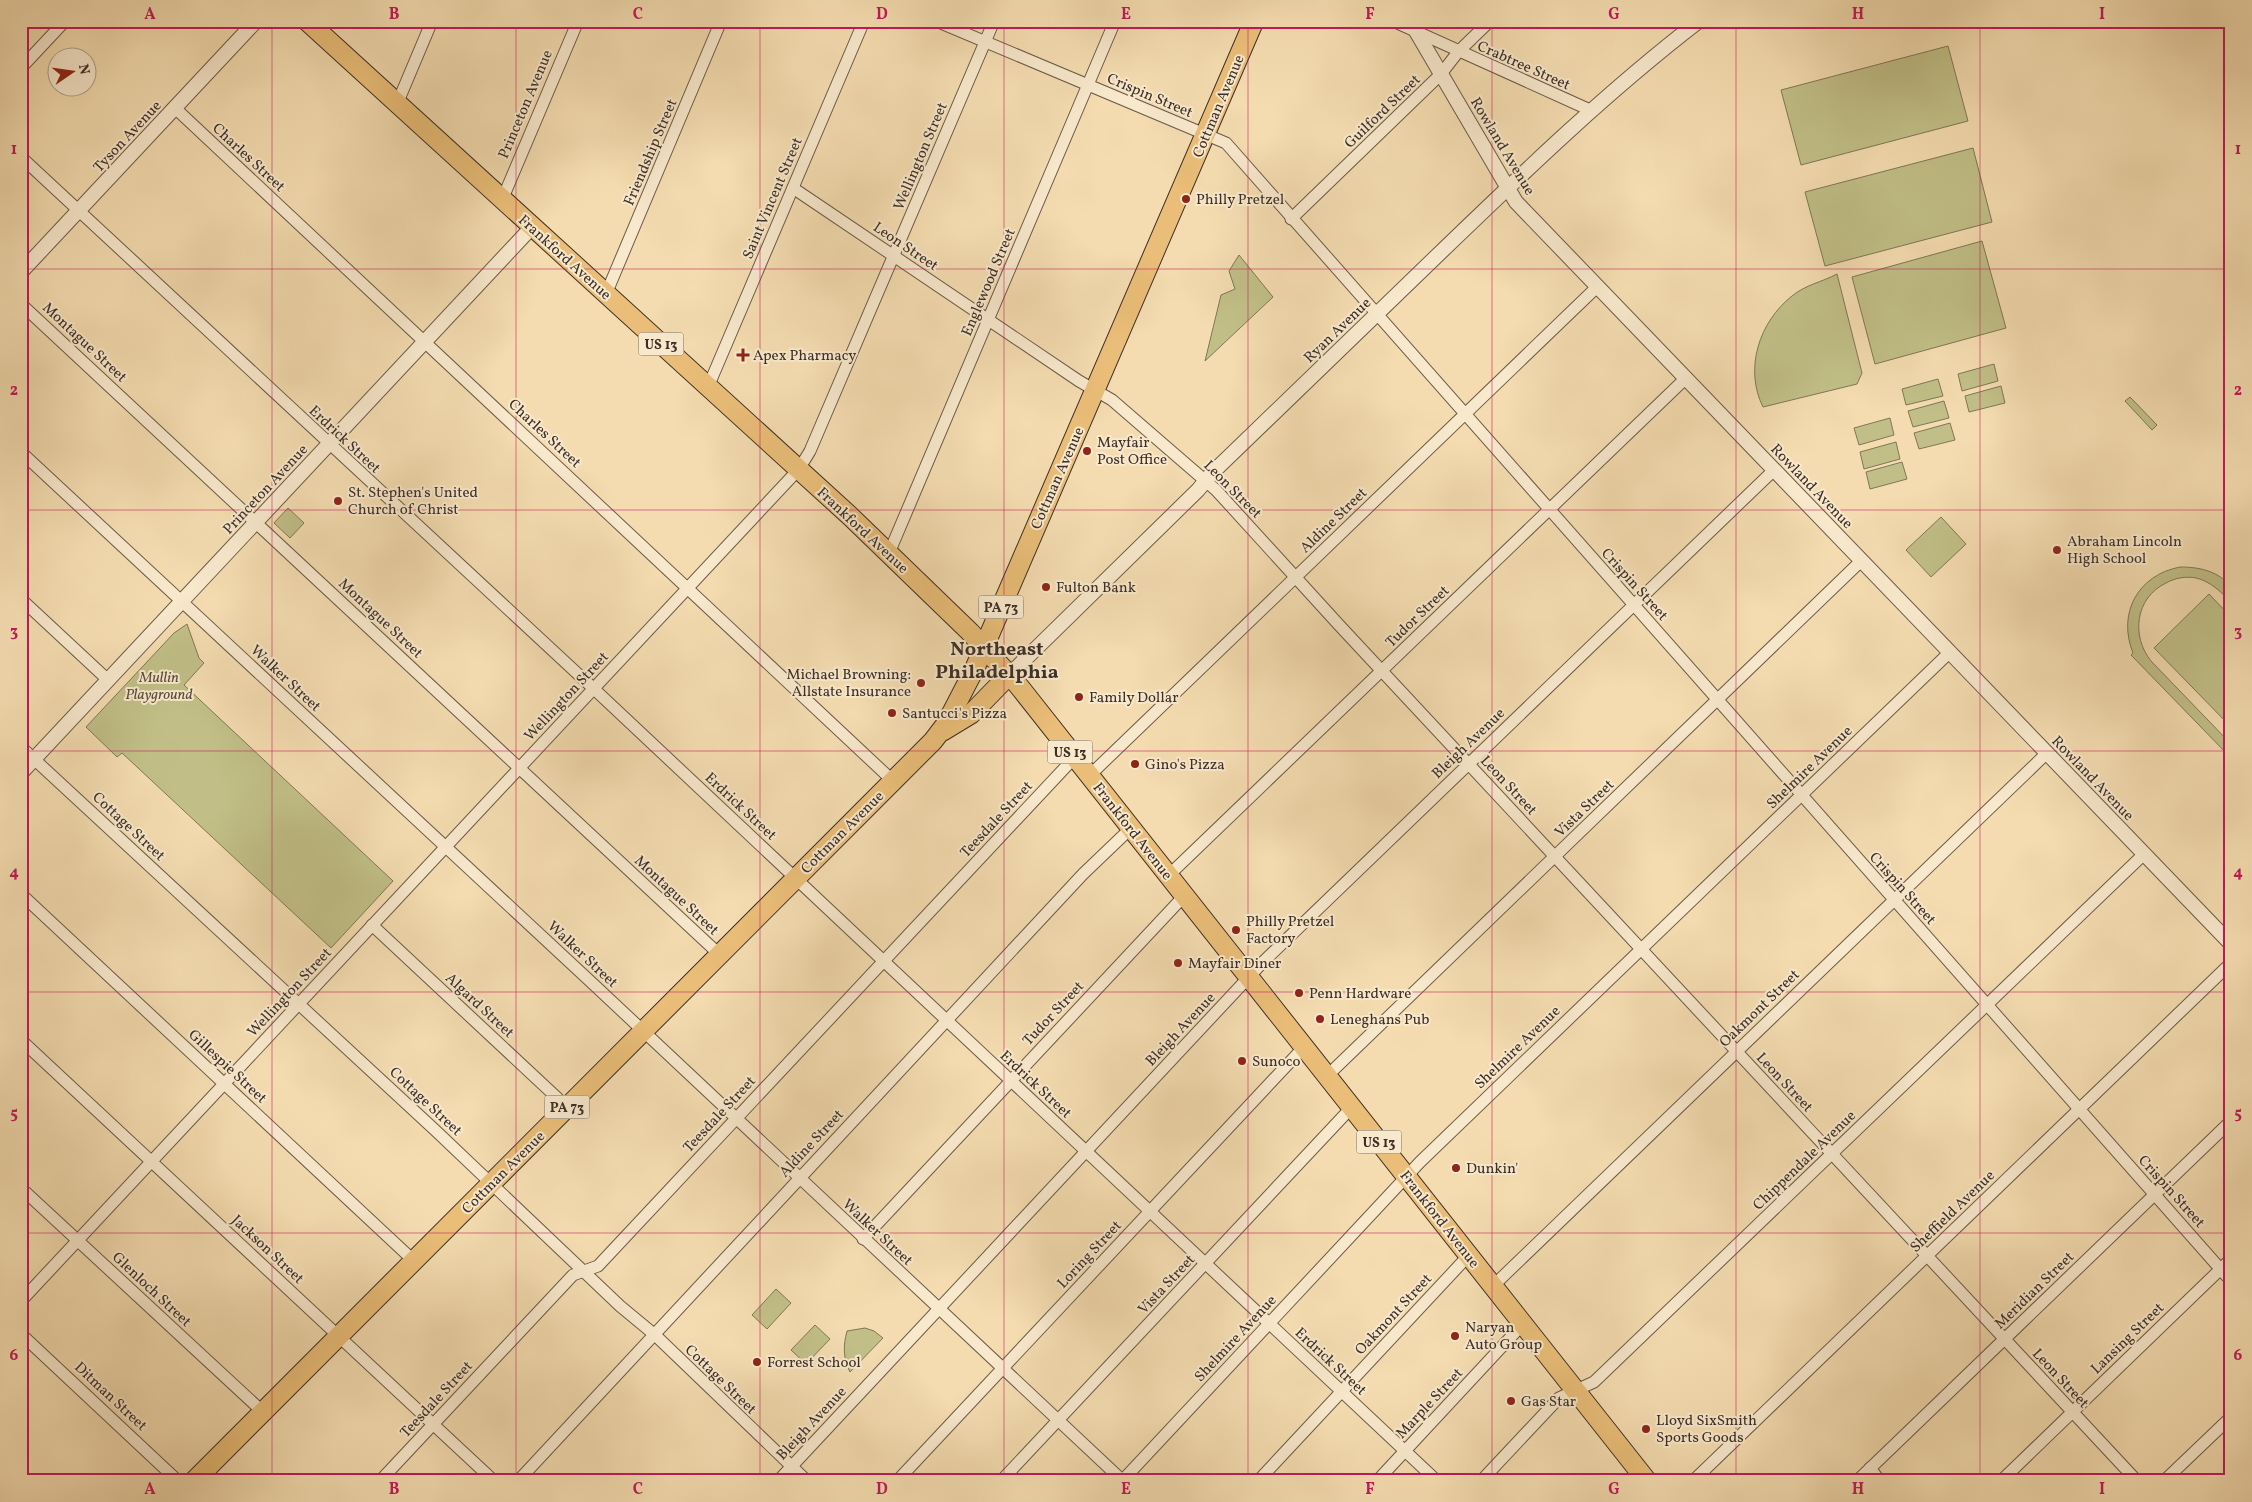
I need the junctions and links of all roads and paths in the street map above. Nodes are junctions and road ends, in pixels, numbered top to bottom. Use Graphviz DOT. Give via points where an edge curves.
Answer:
graph roads {
  1 [pos="65,21"];
  2 [pos="256,21"];
  3 [pos="308,21"];
  4 [pos="432,21"];
  5 [pos="578,21"];
  6 [pos="722,21"];
  7 [pos="864,21"];
  8 [pos="936,21"];
  9 [pos="994,21"];
  10 [pos="1115,21"];
  11 [pos="1254,21"];
  12 [pos="1393,21"];
  13 [pos="1490,21"];
  14 [pos="1699,21"];
  15 [pos="1413,26"];
  16 [pos="985,42"];
  17 [pos="1458,52"];
  18 [pos="21,68"];
  19 [pos="1441,74"];
  20 [pos="1088,85"];
  21 [pos="397,104"];
  22 [pos="175,108"];
  23 [pos="1590,110"];
  24 [pos="1206,134"];
  25 [pos="21,156"];
  26 [pos="1509,187"];
  27 [pos="793,188"];
  28 [pos="502,200"];
  29 [pos="79,210"];
  30 [pos="1291,219"];
  31 [pos="532,227"];
  32 [pos="893,256"];
  33 [pos="21,272"];
  34 [pos="1598,286"];
  35 [pos="606,294"];
  36 [pos="21,304"];
  37 [pos="1377,314"];
  38 [pos="988,320"];
  39 [pos="424,341"];
  40 [pos="1686,378"];
  41 [pos="708,386"];
  42 [pos="1095,390"];
  43 [pos="1465,414"];
  44 [pos="329,444"];
  45 [pos="21,452"];
  46 [pos="799,469"];
  47 [pos="1774,470"];
  48 [pos="1206,481"];
  49 [pos="1549,510"];
  50 [pos="255,522"];
  51 [pos="889,553"];
  52 [pos="1861,561"];
  53 [pos="1296,577"];
  54 [pos="689,587"];
  55 [pos="21,599"];
  56 [pos="182,601"];
  57 [pos="1634,605"];
  58 [pos="984,647"];
  59 [pos="1950,652"];
  60 [pos="1382,671"];
  61 [pos="1009,675"];
  62 [pos="108,680"];
  63 [pos="593,688"];
  64 [pos="1717,700"];
  65 [pos="940,732"];
  66 [pos="21,746"];
  67 [pos="2047,753"];
  68 [pos="1074,758"];
  69 [pos="34,759"];
  70 [pos="1469,764"];
  71 [pos="519,768"];
  72 [pos="21,773"];
  73 [pos="1089,776"];
  74 [pos="894,781"];
  75 [pos="1802,795"];
  76 [pos="1130,828"];
  77 [pos="446,846"];
  78 [pos="2144,854"];
  79 [pos="1555,856"];
  80 [pos="1168,876"];
  81 [pos="796,878"];
  82 [pos="21,894"];
  83 [pos="1184,896"];
  84 [pos="1894,900"];
  85 [pos="372,925"];
  86 [pos="2231,944"];
  87 [pos="1641,949"];
  88 [pos="720,955"];
  89 [pos="884,961"];
  90 [pos="2231,963"];
  91 [pos="1248,977"];
  92 [pos="299,1004"];
  93 [pos="1987,1004"];
  94 [pos="947,1020"];
  95 [pos="644,1031"];
  96 [pos="21,1040"];
  97 [pos="1304,1047"];
  98 [pos="1736,1051"];
  99 [pos="1327,1076"];
  100 [pos="1011,1080"];
  101 [pos="224,1084"];
  102 [pos="567,1107"];
  103 [pos="1352,1108"];
  104 [pos="2079,1109"];
  105 [pos="736,1119"];
  106 [pos="2231,1121"];
  107 [pos="1086,1151"];
  108 [pos="1832,1154"];
  109 [pos="151,1162"];
  110 [pos="1406,1177"];
  111 [pos="799,1178"];
  112 [pos="492,1183"];
  113 [pos="21,1188"];
  114 [pos="2155,1194"];
  115 [pos="1150,1211"];
  116 [pos="863,1238"];
  117 [pos="77,1240"];
  118 [pos="1469,1255"];
  119 [pos="1926,1256"];
  120 [pos="2231,1259"];
  121 [pos="414,1261"];
  122 [pos="1205,1264"];
  123 [pos="2220,1269"];
  124 [pos="583,1271"];
  125 [pos="2231,1281"];
  126 [pos="1493,1286"];
  127 [pos="21,1301"];
  128 [pos="939,1309"];
  129 [pos="1269,1323"];
  130 [pos="1523,1324"];
  131 [pos="21,1334"];
  132 [pos="655,1335"];
  133 [pos="339,1336"];
  134 [pos="2004,1339"];
  135 [pos="1002,1368"];
  136 [pos="1576,1390"];
  137 [pos="1342,1391"];
  138 [pos="263,1412"];
  139 [pos="2072,1412"];
  140 [pos="2231,1417"];
  141 [pos="1058,1420"];
  142 [pos="432,1425"];
  143 [pos="1405,1451"];
  144 [pos="791,1466"];
  145 [pos="1870,1468"];
  146 [pos="178,1481"];
  147 [pos="194,1481"];
  148 [pos="380,1481"];
  149 [pos="494,1481"];
  150 [pos="518,1481"];
  151 [pos="778,1481"];
  152 [pos="807,1481"];
  153 [pos="897,1481"];
  154 [pos="1002,1481"];
  155 [pos="1122,1481"];
  156 [pos="1258,1481"];
  157 [pos="1377,1481"];
  158 [pos="1437,1481"];
  159 [pos="1481,1481"];
  160 [pos="1647,1481"];
  161 [pos="1693,1481"];
  162 [pos="1858,1481"];
  163 [pos="1880,1481"];
  164 [pos="2001,1481"];
  165 [pos="2137,1481"];
  166 [pos="2164,1481"];
  1 -- 18 [label="street"];
  2 -- 22 [label="street, Tyson Avenue"];
  3 -- 21 [label="main road, Frankford Avenue / US 13"];
  4 -- 21 [label="street"];
  5 -- 28 [label="street, Princeton Avenue"];
  6 -- 35 [label="street, Friendship Street"];
  7 -- 27 [label="street, Saint Vincent Street"];
  8 -- 16 [label="street, Crispin Street"];
  9 -- 16 [label="street, Wellington Street"];
  10 -- 20 [label="street, Englewood Street"];
  11 -- 24 [label="main road, Cottman Avenue / PA 73"];
  12 -- 15 [label="street, Crabtree Street"];
  13 -- 17 [label="street, Guilford Street"];
  14 -- 23 [label="street, Ryan Avenue"];
  15 -- 17 [label="street, Crabtree Street"];
  15 -- 19 [label="street, Rowland Avenue"];
  16 -- 20 [label="street, Crispin Street"];
  16 -- 32 [label="street, Wellington Street"];
  17 -- 19 [label="street, Guilford Street"];
  17 -- 23 [label="street, Crabtree Street"];
  19 -- 26 [label="street, Rowland Avenue"];
  19 -- 30 [label="street, Guilford Street"];
  20 -- 24 [label="street, Crispin Street"];
  20 -- 38 [label="street, Englewood Street"];
  21 -- 28 [label="main road, Frankford Avenue / US 13"];
  22 -- 29 [label="street, Tyson Avenue"];
  22 -- 39 [label="street, Charles Street"];
  23 -- 26 [label="street, Ryan Avenue"];
  24 -- 30 [label="street, Crispin Street" via="1226,143"];
  24 -- 42 [label="main road, Cottman Avenue / PA 73"];
  25 -- 29 [label="street, Erdrick Street"];
  26 -- 34 [label="street, Rowland Avenue" via="1516,202"];
  26 -- 37 [label="street, Ryan Avenue"];
  27 -- 32 [label="street, Leon Street"];
  27 -- 41 [label="street, Saint Vincent Street"];
  28 -- 31 [label="main road, Frankford Avenue / US 13"];
  29 -- 33 [label="street, Tyson Avenue"];
  29 -- 44 [label="street, Erdrick Street"];
  30 -- 37 [label="street, Crispin Street"];
  31 -- 35 [label="main road, Frankford Avenue / US 13"];
  31 -- 39 [label="street, Princeton Avenue"];
  32 -- 38 [label="street, Leon Street"];
  32 -- 46 [label="street, Wellington Street" via="810,451"];
  34 -- 40 [label="street, Rowland Avenue"];
  34 -- 43 [label="street, Aldine Street"];
  35 -- 41 [label="main road, Frankford Avenue / US 13"];
  36 -- 50 [label="street, Montague Street"];
  37 -- 43 [label="street, Crispin Street"];
  37 -- 48 [label="street, Ryan Avenue"];
  38 -- 42 [label="street, Leon Street"];
  38 -- 51 [label="street, Englewood Street"];
  39 -- 44 [label="street, Princeton Avenue"];
  39 -- 54 [label="street, Charles Street"];
  40 -- 47 [label="street, Rowland Avenue"];
  40 -- 49 [label="street, Tudor Street"];
  41 -- 46 [label="main road, Frankford Avenue / US 13"];
  42 -- 48 [label="street, Leon Street" via="1112,400"];
  42 -- 58 [label="main road, Cottman Avenue / PA 73"];
  43 -- 49 [label="street, Crispin Street"];
  43 -- 53 [label="street, Aldine Street"];
  44 -- 50 [label="street, Princeton Avenue"];
  44 -- 63 [label="street, Erdrick Street"];
  45 -- 56 [label="street, Walker Street"];
  46 -- 51 [label="main road, Frankford Avenue / US 13"];
  46 -- 54 [label="street, Wellington Street"];
  47 -- 52 [label="street, Rowland Avenue"];
  47 -- 57 [label="street, Bleigh Avenue"];
  48 -- 53 [label="street, Leon Street"];
  48 -- 61 [label="street, Ryan Avenue"];
  49 -- 57 [label="street, Crispin Street"];
  49 -- 60 [label="street, Tudor Street"];
  50 -- 56 [label="street, Princeton Avenue"];
  50 -- 71 [label="street, Montague Street"];
  51 -- 58 [label="main road, Frankford Avenue / US 13"];
  52 -- 59 [label="street, Rowland Avenue"];
  52 -- 64 [label="street, Vista Street"];
  53 -- 60 [label="street, Leon Street"];
  53 -- 73 [label="street, Aldine Street"];
  54 -- 63 [label="street, Wellington Street"];
  54 -- 74 [label="street, Charles Street"];
  55 -- 62 [label="street"];
  56 -- 62 [label="street, Princeton Avenue"];
  56 -- 77 [label="street, Walker Street"];
  57 -- 64 [label="street, Crispin Street"];
  57 -- 70 [label="street, Bleigh Avenue"];
  58 -- 61 [label="main road, Frankford Avenue / US 13"];
  58 -- 65 [label="main road, Cottman Avenue / PA 73" via="958,705"];
  59 -- 67 [label="street, Rowland Avenue"];
  59 -- 75 [label="street, Shelmire Avenue"];
  60 -- 70 [label="street, Leon Street"];
  60 -- 80 [label="street, Tudor Street"];
  61 -- 65 [label="main road" via="971,714"];
  61 -- 68 [label="main road, Frankford Avenue / US 13"];
  62 -- 69 [label="street, Princeton Avenue"];
  63 -- 71 [label="street, Wellington Street"];
  63 -- 81 [label="street, Erdrick Street"];
  64 -- 75 [label="street, Crispin Street"];
  64 -- 79 [label="street, Vista Street"];
  65 -- 74 [label="main road, Cottman Avenue / PA 73"];
  66 -- 69 [label="street, Cottage Street"];
  67 -- 78 [label="street, Rowland Avenue"];
  67 -- 84 [label="street, Oakmont Street"];
  68 -- 73 [label="main road, Frankford Avenue / US 13"];
  68 -- 89 [label="street, Teesdale Street"];
  69 -- 72 [label="street, Princeton Avenue"];
  69 -- 92 [label="street, Cottage Street"];
  70 -- 79 [label="street, Leon Street"];
  70 -- 91 [label="street, Bleigh Avenue"];
  71 -- 77 [label="street, Wellington Street"];
  71 -- 88 [label="street, Montague Street"];
  73 -- 76 [label="main road, Frankford Avenue / US 13"];
  74 -- 81 [label="main road, Cottman Avenue / PA 73"];
  75 -- 84 [label="street, Crispin Street"];
  75 -- 87 [label="street, Shelmire Avenue"];
  76 -- 80 [label="main road, Frankford Avenue / US 13"];
  76 -- 94 [label="street, Aldine Street"];
  77 -- 85 [label="street, Wellington Street"];
  77 -- 95 [label="street, Walker Street"];
  78 -- 86 [label="street, Rowland Avenue"];
  78 -- 93 [label="street, Chippendale Avenue"];
  79 -- 87 [label="street, Leon Street"];
  79 -- 99 [label="street, Vista Street"];
  80 -- 83 [label="main road, Frankford Avenue / US 13"];
  81 -- 88 [label="main road, Cottman Avenue / PA 73"];
  81 -- 89 [label="street, Erdrick Street"];
  82 -- 101 [label="street, Gillespie Street"];
  83 -- 91 [label="main road, Frankford Avenue / US 13"];
  83 -- 100 [label="street, Tudor Street"];
  84 -- 93 [label="street, Crispin Street"];
  84 -- 98 [label="street, Oakmont Street"];
  85 -- 92 [label="street, Wellington Street"];
  85 -- 102 [label="street, Algard Street"];
  87 -- 98 [label="street, Leon Street"];
  87 -- 110 [label="street, Shelmire Avenue"];
  88 -- 95 [label="main road, Cottman Avenue / PA 73"];
  89 -- 94 [label="street, Erdrick Street"];
  89 -- 105 [label="street, Teesdale Street"];
  90 -- 104 [label="street, Sheffield Avenue"];
  91 -- 97 [label="main road, Frankford Avenue / US 13"];
  91 -- 107 [label="street, Bleigh Avenue"];
  92 -- 101 [label="street, Wellington Street"];
  92 -- 112 [label="street, Cottage Street"];
  93 -- 104 [label="street, Crispin Street"];
  93 -- 108 [label="street, Chippendale Avenue"];
  94 -- 100 [label="street, Erdrick Street"];
  94 -- 111 [label="street, Aldine Street"];
  95 -- 102 [label="main road, Cottman Avenue / PA 73"];
  95 -- 105 [label="street, Walker Street"];
  96 -- 109 [label="street, Jackson Street"];
  97 -- 99 [label="main road, Frankford Avenue / US 13"];
  97 -- 115 [label="street, Loring Street"];
  98 -- 108 [label="street, Leon Street"];
  98 -- 126 [label="street, Oakmont Street"];
  99 -- 103 [label="main road, Frankford Avenue / US 13"];
  100 -- 107 [label="street, Erdrick Street"];
  100 -- 116 [label="street, Tudor Street"];
  101 -- 109 [label="street, Wellington Street"];
  101 -- 121 [label="street, Gillespie Street"];
  102 -- 112 [label="main road, Cottman Avenue / PA 73"];
  103 -- 110 [label="main road, Frankford Avenue / US 13"];
  103 -- 122 [label="street, Vista Street"];
  104 -- 114 [label="street, Crispin Street"];
  104 -- 119 [label="street, Sheffield Avenue"];
  105 -- 111 [label="street, Walker Street"];
  105 -- 124 [label="street, Teesdale Street" via="598,1266"];
  106 -- 114 [label="street, Meridian Street"];
  107 -- 115 [label="street, Erdrick Street"];
  107 -- 128 [label="street, Bleigh Avenue"];
  108 -- 119 [label="street, Leon Street"];
  108 -- 136 [label="street, Chippendale Avenue" via="1594,1382"];
  109 -- 117 [label="street, Wellington Street"];
  109 -- 133 [label="street, Jackson Street"];
  110 -- 118 [label="main road, Frankford Avenue / US 13"];
  110 -- 129 [label="street, Shelmire Avenue"];
  111 -- 116 [label="street, Walker Street"];
  111 -- 132 [label="street, Aldine Street"];
  112 -- 121 [label="main road, Cottman Avenue / PA 73"];
  112 -- 124 [label="street, Cottage Street"];
  113 -- 117 [label="street, Glenloch Street"];
  114 -- 123 [label="street, Crispin Street"];
  114 -- 134 [label="street, Meridian Street"];
  115 -- 122 [label="street, Erdrick Street"];
  115 -- 135 [label="street, Loring Street"];
  116 -- 128 [label="street, Walker Street"];
  117 -- 127 [label="street, Wellington Street"];
  117 -- 138 [label="street, Glenloch Street"];
  118 -- 126 [label="main road, Frankford Avenue / US 13"];
  118 -- 137 [label="street, Oakmont Street"];
  119 -- 134 [label="street, Leon Street"];
  119 -- 161 [label="street, Sheffield Avenue"];
  120 -- 123 [label="street, Lansing Street"];
  121 -- 133 [label="main road, Cottman Avenue / PA 73"];
  122 -- 129 [label="street, Erdrick Street"];
  122 -- 141 [label="street, Vista Street"];
  123 -- 125 [label="street, Crispin Street"];
  123 -- 139 [label="street, Lansing Street"];
  124 -- 132 [label="street, Cottage Street"];
  124 -- 142 [label="street, Teesdale Street" via="570,1278"];
  126 -- 130 [label="main road, Frankford Avenue / US 13"];
  128 -- 135 [label="street, Walker Street"];
  128 -- 144 [label="street, Bleigh Avenue"];
  129 -- 137 [label="street, Erdrick Street"];
  129 -- 155 [label="street, Shelmire Avenue"];
  130 -- 136 [label="main road, Frankford Avenue / US 13"];
  130 -- 143 [label="street, Marple Street"];
  131 -- 146 [label="street, Ditman Street"];
  132 -- 144 [label="street, Cottage Street"];
  132 -- 150 [label="street, Aldine Street"];
  133 -- 138 [label="main road, Cottman Avenue / PA 73"];
  133 -- 142 [label="street, Jackson Street"];
  134 -- 139 [label="street, Leon Street"];
  134 -- 145 [label="street, Meridian Street"];
  135 -- 141 [label="street, Walker Street"];
  135 -- 153 [label="street, Loring Street"];
  136 -- 159 [label="street, Chippendale Avenue" via="1559,1398"];
  136 -- 160 [label="main road, Frankford Avenue / US 13"];
  137 -- 143 [label="street, Erdrick Street"];
  137 -- 156 [label="street, Oakmont Street"];
  138 -- 147 [label="main road, Cottman Avenue / PA 73"];
  139 -- 164 [label="street, Lansing Street"];
  139 -- 165 [label="street, Leon Street"];
  140 -- 166 [label="street"];
  141 -- 154 [label="street, Vista Street"];
  141 -- 155 [label="street, Walker Street"];
  142 -- 148 [label="street, Teesdale Street"];
  142 -- 149 [label="street, Jackson Street"];
  143 -- 157 [label="street, Marple Street"];
  143 -- 158 [label="street, Erdrick Street"];
  144 -- 151 [label="street, Bleigh Avenue"];
  144 -- 152 [label="street, Cottage Street"];
  145 -- 162 [label="street, Meridian Street"];
  145 -- 163 [label="street"];
}
